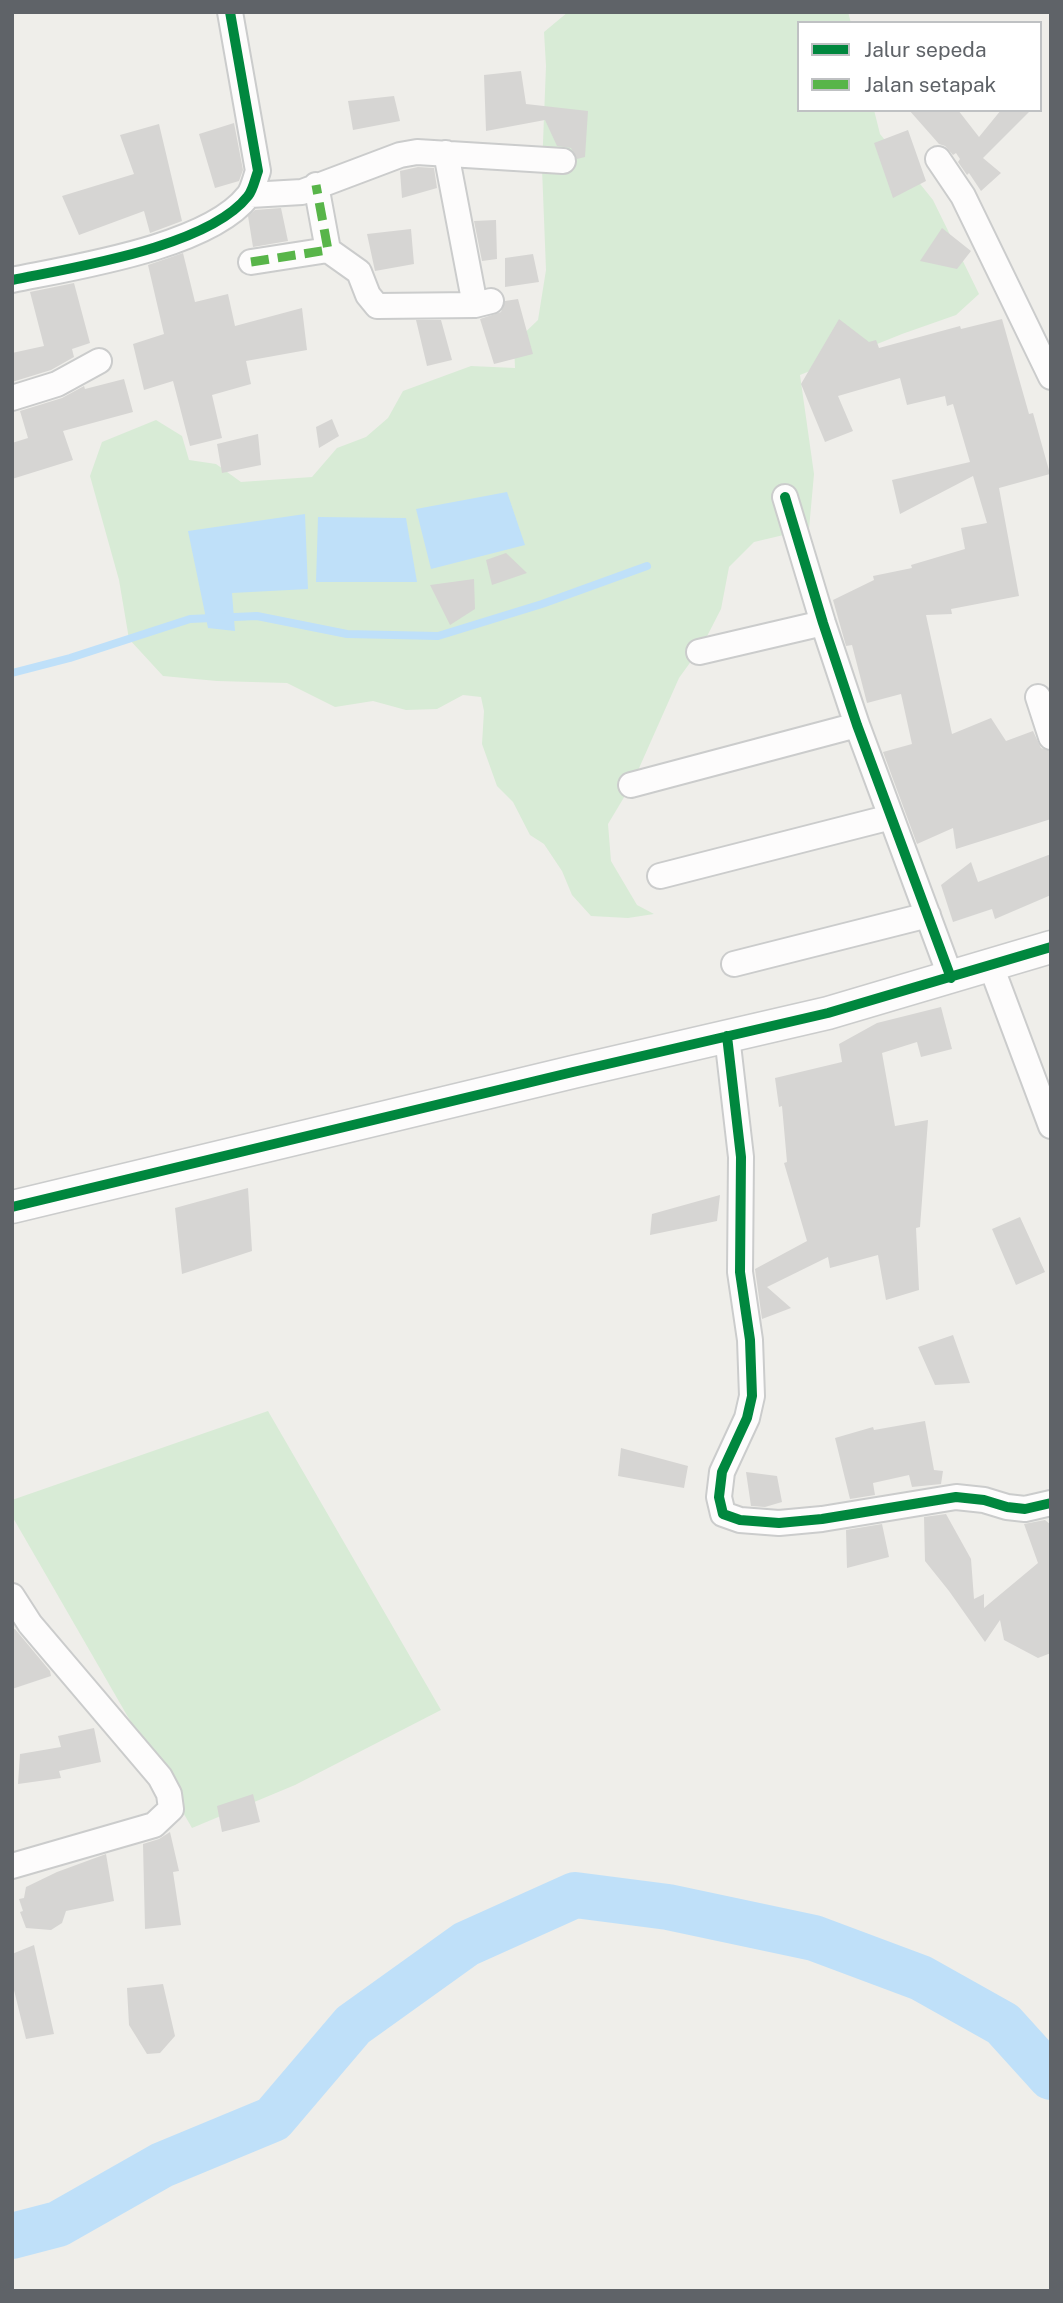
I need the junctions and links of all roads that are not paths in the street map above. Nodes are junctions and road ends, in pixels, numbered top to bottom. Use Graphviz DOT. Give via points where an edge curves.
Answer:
graph roads {
  1 [pos="230,12"];
  2 [pos="446,153"];
  3 [pos="938,159"];
  4 [pos="564,161"];
  5 [pos="316,185"];
  6 [pos="250,195"];
  7 [pos="328,250"];
  8 [pos="251,262"];
  9 [pos="12,280"];
  10 [pos="99,361"];
  11 [pos="1051,377"];
  12 [pos="12,398"];
  13 [pos="785,498"];
  14 [pos="823,623"];
  15 [pos="699,652"];
  16 [pos="1038,697"];
  17 [pos="858,725"];
  18 [pos="1051,737"];
  19 [pos="631,785"];
  20 [pos="891,817"];
  21 [pos="660,876"];
  22 [pos="928,915"];
  23 [pos="1051,947"];
  24 [pos="734,964"];
  25 [pos="991,966"];
  26 [pos="951,978"];
  27 [pos="727,1037"];
  28 [pos="1051,1126"];
  29 [pos="12,1208"];
  30 [pos="1051,1503"];
  31 [pos="12,1596"];
  32 [pos="12,1866"];
  1 -- 6 [label="street" via="258,171"];
  2 -- 4 [label="street"];
  2 -- 5 [label="street" via="400,155"];
  2 -- 7 [label="street" via="483,303 377,306 359,272"];
  3 -- 11 [label="street" via="963,196"];
  5 -- 6 [label="street" via="302,192"];
  5 -- 7 [label="street"];
  6 -- 9 [label="street" via="219,223 150,249"];
  7 -- 8 [label="street"];
  10 -- 12 [label="street" via="57,384"];
  13 -- 14 [label="street"];
  14 -- 15 [label="street"];
  14 -- 17 [label="street"];
  16 -- 18 [label="street"];
  17 -- 19 [label="street"];
  17 -- 20 [label="street"];
  20 -- 21 [label="street"];
  20 -- 22 [label="street"];
  22 -- 24 [label="street"];
  22 -- 26 [label="street"];
  23 -- 25 [label="street"];
  25 -- 26 [label="street"];
  25 -- 28 [label="street"];
  26 -- 27 [label="street"];
  27 -- 29 [label="street"];
  27 -- 30 [label="street" via="741,1157 740,1272 752,1396 722,1472 719,1497 723,1514 779,1524 956,1497 1026,1509"];
  31 -- 32 [label="street" via="30,1624 160,1777 171,1809 154,1825"];
}
